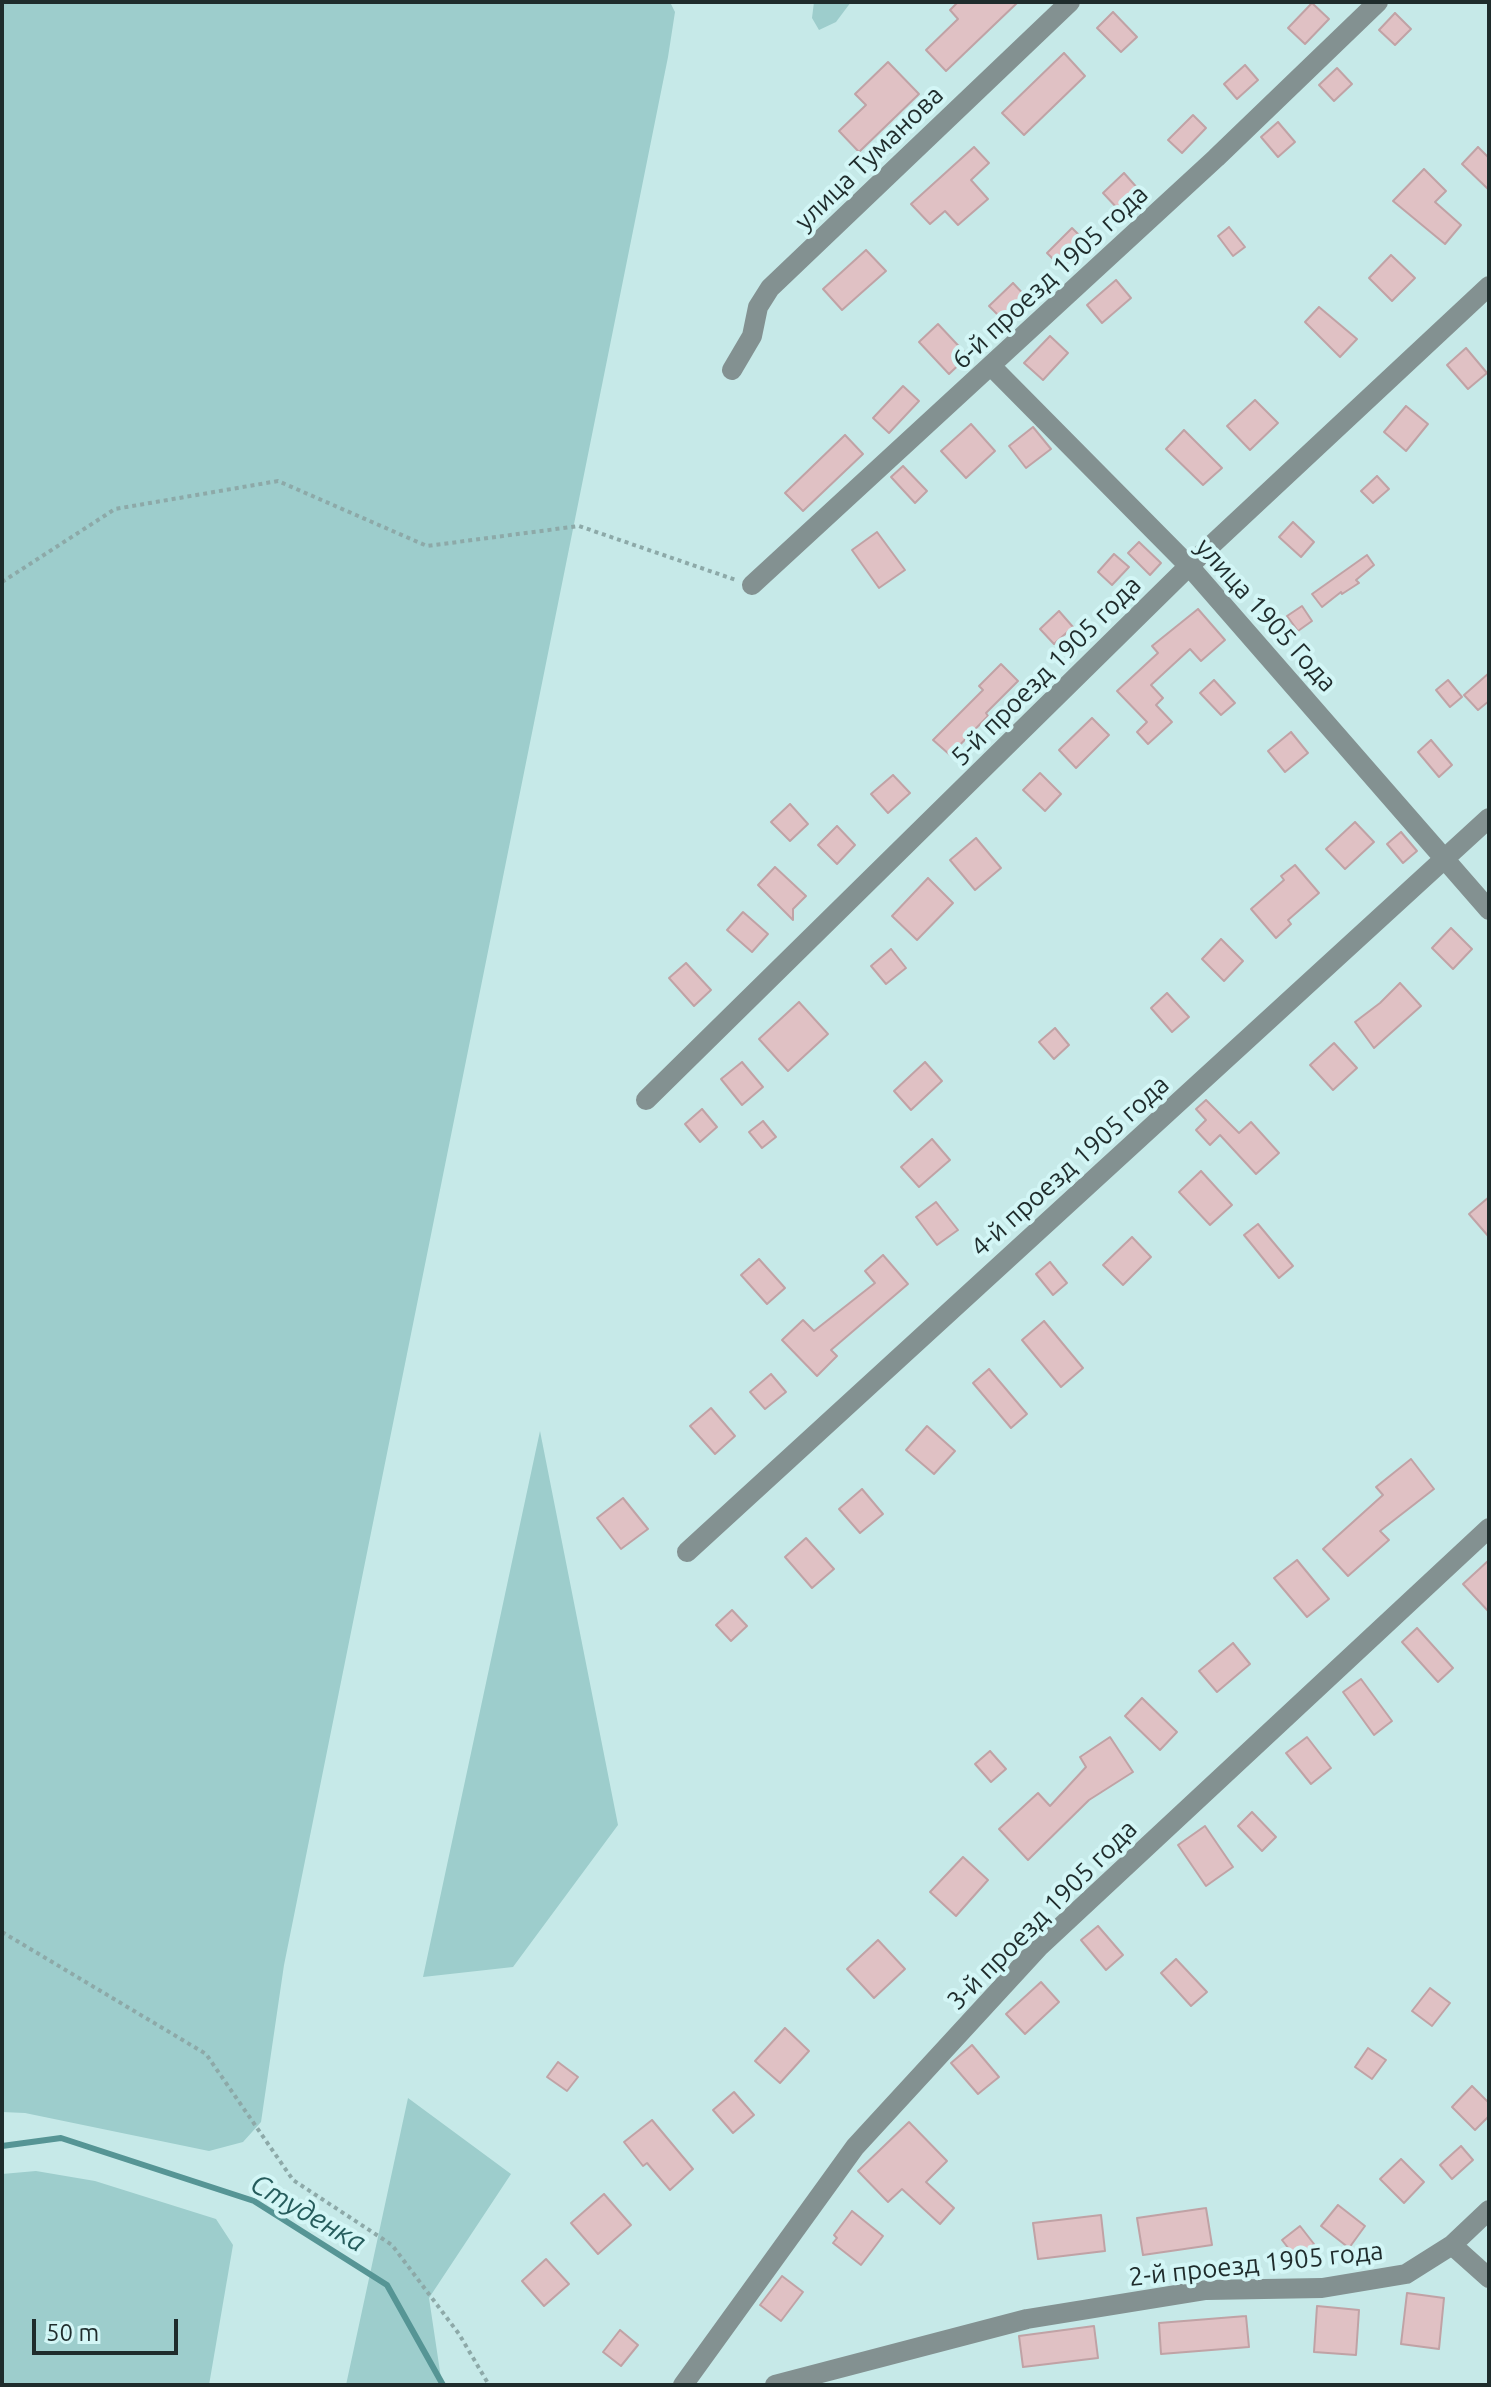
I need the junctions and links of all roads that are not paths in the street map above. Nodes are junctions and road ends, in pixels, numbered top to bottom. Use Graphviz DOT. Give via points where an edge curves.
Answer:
graph roads {
  1 [pos="1070,2"];
  2 [pos="1378,2"];
  3 [pos="1489,286"];
  4 [pos="992,367"];
  5 [pos="732,370"];
  6 [pos="1189,566"];
  7 [pos="752,585"];
  8 [pos="1489,818"];
  9 [pos="1446,858"];
  10 [pos="1489,910"];
  11 [pos="646,1100"];
  12 [pos="1489,1528"];
  13 [pos="687,1552"];
  14 [pos="1489,2210"];
  15 [pos="1452,2245"];
  16 [pos="1489,2278"];
  17 [pos="683,2385"];
  18 [pos="775,2385"];
  1 -- 5 [label="street, улица Туманова" via="770,288"];
  2 -- 4 [label="street, 6-й проезд 1905 года"];
  3 -- 6 [label="street, 5-й проезд 1905 года"];
  4 -- 6 [label="street, улица 1905 Года"];
  4 -- 7 [label="street, 6-й проезд 1905 года"];
  6 -- 9 [label="street, улица 1905 Года"];
  6 -- 11 [label="street, 5-й проезд 1905 года"];
  8 -- 9 [label="street, 4-й проезд 1905 года"];
  9 -- 10 [label="street, улица 1905 Года"];
  9 -- 13 [label="street, 4-й проезд 1905 года"];
  12 -- 17 [label="street, 3-й проезд 1905 года" via="1039,1947 855,2147"];
  14 -- 15 [label="street, 2-й проезд 1905 года"];
  15 -- 16 [label="street"];
  15 -- 18 [label="street, 2-й проезд 1905 года" via="1406,2274 1322,2288 1206,2290 1027,2319"];
}
